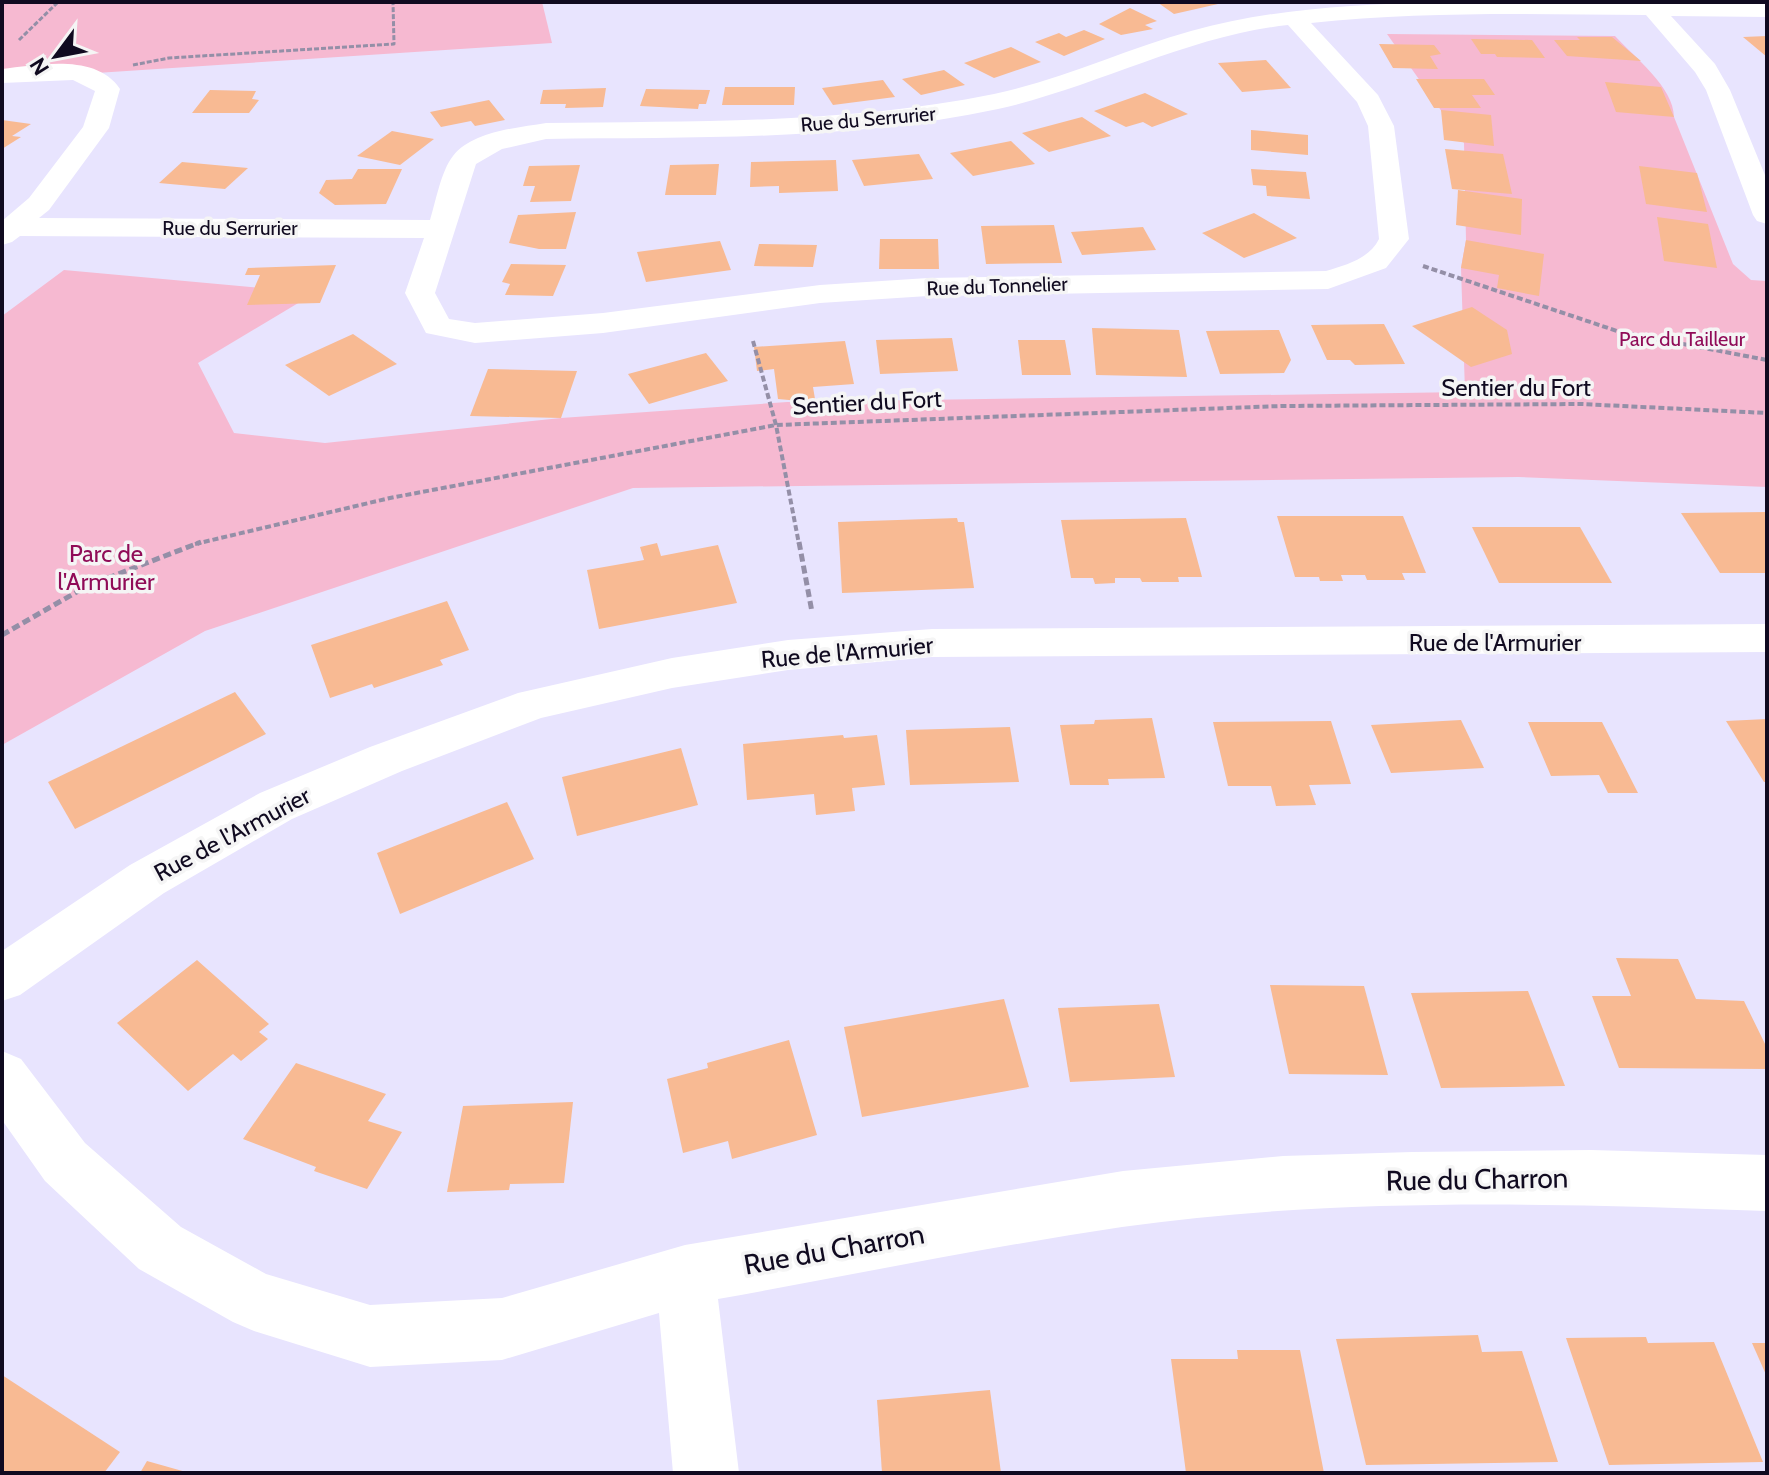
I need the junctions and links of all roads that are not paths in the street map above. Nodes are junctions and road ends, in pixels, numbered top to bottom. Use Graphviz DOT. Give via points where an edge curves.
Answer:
graph roads {
  1 [pos="1653,9"];
  2 [pos="1767,10"];
  3 [pos="1294,18"];
  4 [pos="2,76"];
  5 [pos="1767,215"];
  6 [pos="441,229"];
  7 [pos="7,232"];
  8 [pos="1767,638"];
  9 [pos="2,979"];
  10 [pos="2,1076"];
  11 [pos="1767,1183"];
  12 [pos="685,1275"];
  13 [pos="706,1473"];
  1 -- 2 [label="street, Rue du Serrurier"];
  1 -- 3 [label="street, Rue du Serrurier" via="1436,8"];
  1 -- 5 [label="street" via="1718,90"];
  3 -- 6 [label="street, Rue du Serrurier" via="1225,28 1055,87 951,111 799,126 546,131 506,138 477,148 464,160"];
  3 -- 6 [label="street, Rue du Tonnelier" via="1369,100 1381,126 1394,239 1388,255 1328,280 928,287 475,333 437,326 420,293"];
  4 -- 7 [label="street" via="81,74 108,89 96,128 39,204"];
  6 -- 7 [label="street, Rue du Serrurier"];
  8 -- 9 [label="street, Rue de l'Armurier" via="932,643 672,673 533,704 276,806 147,879"];
  10 -- 12 [label="street, Rue du Charron" via="65,1162 160,1248 254,1301 370,1336 502,1329"];
  11 -- 12 [label="street, Rue du Charron" via="1591,1177 1283,1184 1123,1199"];
  12 -- 13 [label="street"];
}
